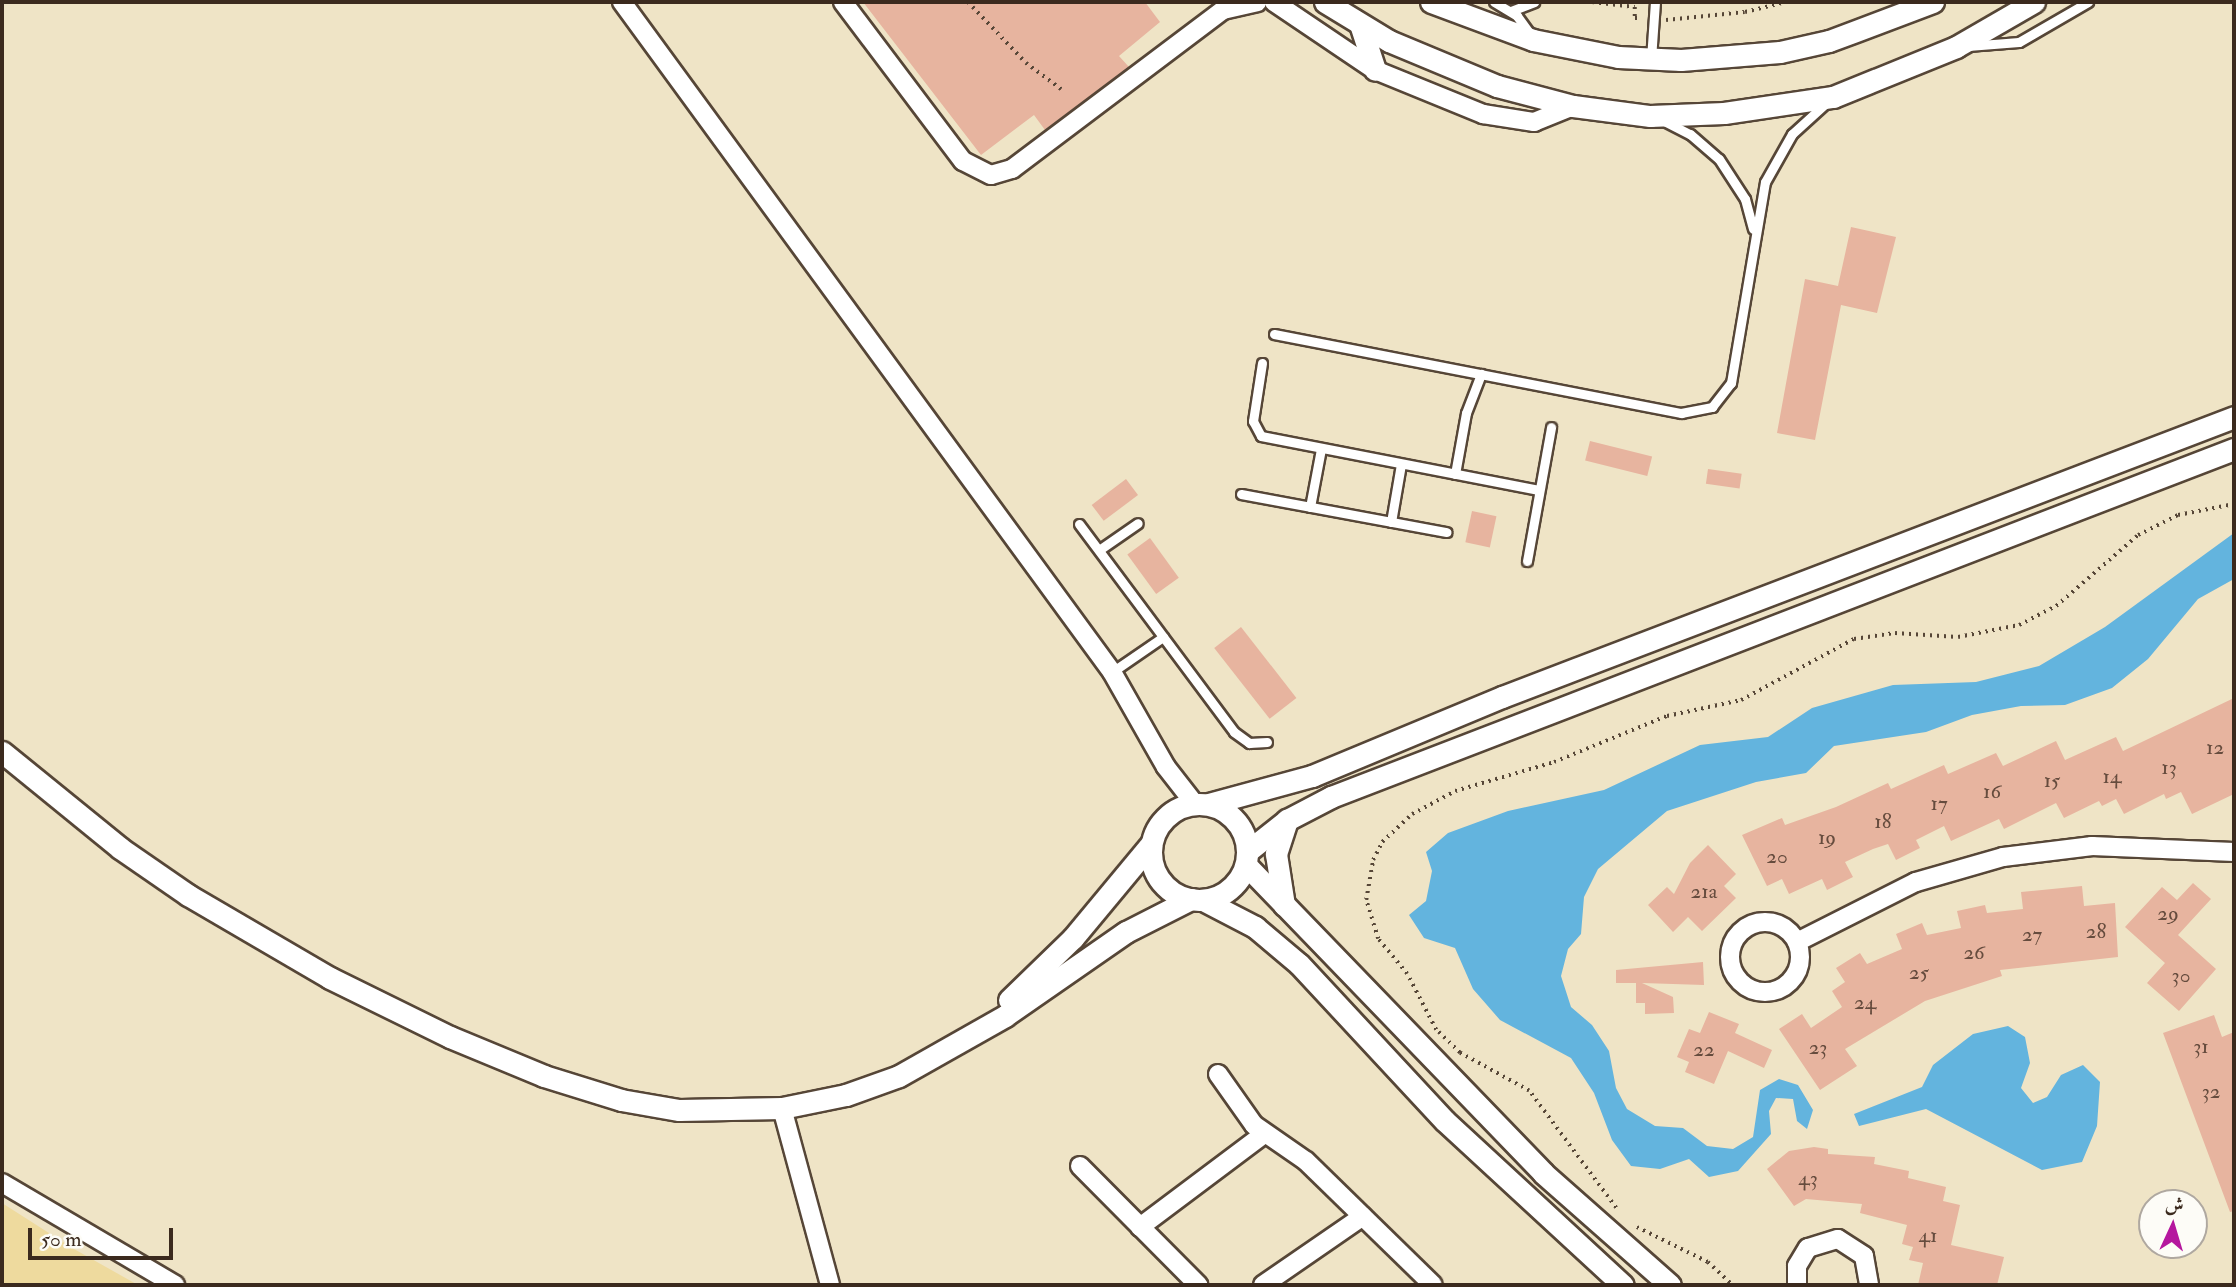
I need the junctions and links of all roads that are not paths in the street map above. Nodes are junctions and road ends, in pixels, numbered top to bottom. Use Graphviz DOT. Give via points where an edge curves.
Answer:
graph roads {
  1 [pos="622,2"];
  2 [pos="843,2"];
  3 [pos="1257,2"];
  4 [pos="1274,2"];
  5 [pos="1325,2"];
  6 [pos="1431,2"];
  7 [pos="1494,2"];
  8 [pos="1534,2"];
  9 [pos="1655,2"];
  10 [pos="1933,2"];
  11 [pos="2034,2"];
  12 [pos="2088,2"];
  13 [pos="1224,6"];
  14 [pos="1511,11"];
  15 [pos="1360,24"];
  16 [pos="1533,40"];
  17 [pos="1956,47"];
  18 [pos="1651,59"];
  19 [pos="1375,70"];
  20 [pos="1833,97"];
  21 [pos="1573,106"];
  22 [pos="1650,116"];
  23 [pos="1755,241"];
  24 [pos="1274,334"];
  25 [pos="1262,363"];
  26 [pos="1482,374"];
  27 [pos="2234,417"];
  28 [pos="1550,427"];
  29 [pos="1321,449"];
  30 [pos="2234,449"];
  31 [pos="1401,464"];
  32 [pos="1455,474"];
  33 [pos="1539,490"];
  34 [pos="1241,494"];
  35 [pos="1310,507"];
  36 [pos="1391,522"];
  37 [pos="1139,523"];
  38 [pos="1079,524"];
  39 [pos="1447,532"];
  40 [pos="1100,550"];
  41 [pos="1527,561"];
  42 [pos="1163,637"];
  43 [pos="1112,672"];
  44 [pos="1267,742"];
  45 [pos="2,752"];
  46 [pos="1201,804"];
  47 [pos="1287,820"];
  48 [pos="1151,844"];
  49 [pos="2234,852"];
  50 [pos="1247,858"];
  51 [pos="1197,899"];
  52 [pos="1284,907"];
  53 [pos="1797,942"];
  54 [pos="984,1027"];
  55 [pos="1218,1074"];
  56 [pos="782,1108"];
  57 [pos="1264,1134"];
  58 [pos="1080,1166"];
  59 [pos="2,1184"];
  60 [pos="1363,1216"];
  61 [pos="1140,1227"];
  62 [pos="174,1285"];
  63 [pos="830,1285"];
  64 [pos="1198,1285"];
  65 [pos="1263,1285"];
  66 [pos="1433,1285"];
  67 [pos="1623,1285"];
  68 [pos="1670,1285"];
  69 [pos="1797,1285"];
  70 [pos="1869,1285"];
  1 -- 43 [label="street"];
  2 -- 13 [label="street" via="963,161 991,175 1012,169"];
  3 -- 13 [label="street"];
  4 -- 19 [label="street"];
  5 -- 15 [label="street"];
  6 -- 16 [label="street"];
  7 -- 14 [label="lane"];
  8 -- 14 [label="lane"];
  9 -- 18 [label="lane"];
  10 -- 18 [label="street" via="1877,26 1780,51"];
  11 -- 17 [label="street"];
  12 -- 17 [label="lane" via="2019,42"];
  14 -- 16 [label="lane"];
  15 -- 19 [label="street"];
  15 -- 21 [label="street" via="1460,73"];
  16 -- 18 [label="street"];
  17 -- 20 [label="street"];
  19 -- 21 [label="street" via="1423,93 1505,121 1534,122"];
  20 -- 22 [label="street" via="1761,109"];
  20 -- 23 [label="lane" via="1792,134 1772,165 1760,200"];
  21 -- 22 [label="street"];
  22 -- 23 [label="lane" via="1690,134 1719,159 1745,199"];
  23 -- 26 [label="lane" via="1731,383 1712,407 1681,413"];
  24 -- 26 [label="lane"];
  25 -- 29 [label="lane" via="1253,421 1257,432"];
  26 -- 32 [label="lane" via="1466,413"];
  27 -- 46 [label="street" via="1514,692 1312,776"];
  28 -- 33 [label="lane"];
  29 -- 31 [label="lane"];
  29 -- 35 [label="lane"];
  30 -- 47 [label="street" via="1331,797"];
  31 -- 32 [label="lane"];
  31 -- 36 [label="lane"];
  32 -- 33 [label="lane"];
  33 -- 41 [label="lane"];
  34 -- 35 [label="lane"];
  35 -- 36 [label="lane"];
  36 -- 39 [label="lane"];
  37 -- 40 [label="lane"];
  38 -- 40 [label="lane"];
  40 -- 42 [label="lane"];
  42 -- 43 [label="lane"];
  42 -- 44 [label="lane" via="1240,739"];
  43 -- 46 [label="street" via="1166,768"];
  45 -- 56 [label="street" via="121,848 188,895 330,978 450,1037 544,1076 621,1100 708,1112"];
  46 -- 48 [label="street" via="1161,821"];
  46 -- 50 [label="street" via="1237,821"];
  47 -- 50 [label="street"];
  47 -- 52 [label="street" via="1275,872"];
  48 -- 51 [label="street" via="1160,880"];
  48 -- 54 [label="street" via="1073,937"];
  49 -- 53 [label="street" via="2092,846 2003,857 1916,882"];
  50 -- 51 [label="street" via="1230,889"];
  50 -- 52 [label="street"];
  51 -- 54 [label="street" via="1126,932"];
  51 -- 67 [label="street" via="1255,927 1299,964 1445,1121"];
  52 -- 68 [label="street" via="1543,1173"];
  54 -- 56 [label="street" via="899,1076 846,1095"];
  55 -- 57 [label="street"];
  56 -- 63 [label="street"];
  57 -- 60 [label="street" via="1300,1156"];
  57 -- 61 [label="street"];
  58 -- 61 [label="street"];
  59 -- 62 [label="street"];
  60 -- 65 [label="street"];
  60 -- 66 [label="street"];
  61 -- 64 [label="street"];
  69 -- 70 [label="street" via="1797,1266 1808,1248 1838,1239 1864,1256"];
}
